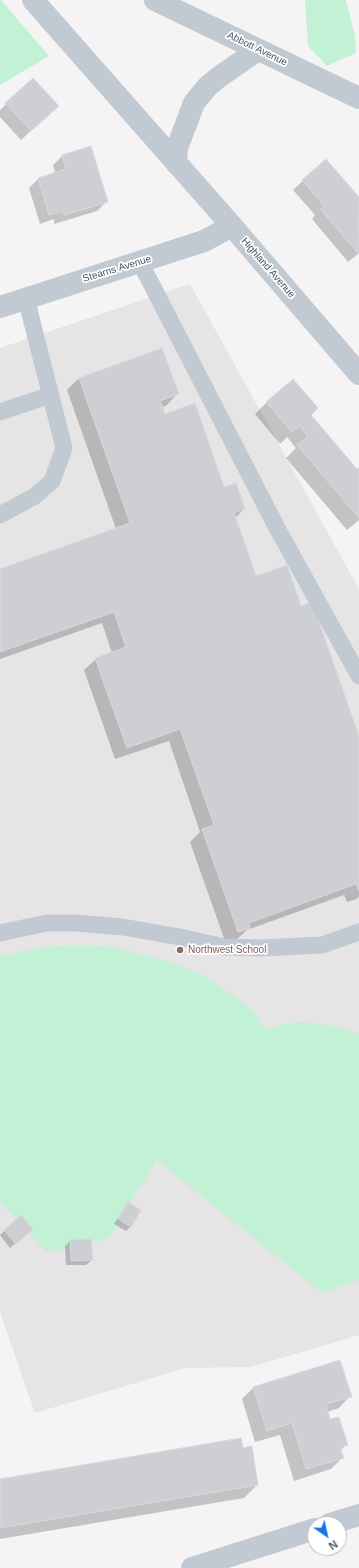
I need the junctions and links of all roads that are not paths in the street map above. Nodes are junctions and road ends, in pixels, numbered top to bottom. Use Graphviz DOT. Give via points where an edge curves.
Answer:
graph roads {
  1 [pos="33,0"];
  2 [pos="155,0"];
  3 [pos="258,50"];
  4 [pos="359,98"];
  5 [pos="176,163"];
  6 [pos="232,226"];
  7 [pos="140,262"];
  8 [pos="26,298"];
  9 [pos="0,307"];
  10 [pos="359,374"];
  11 [pos="51,395"];
  12 [pos="0,412"];
  13 [pos="0,515"];
  14 [pos="359,676"];
  15 [pos="359,932"];
  16 [pos="0,933"];
  17 [pos="359,1515"];
  18 [pos="347,1519"];
  19 [pos="307,1532"];
  20 [pos="192,1568"];
  1 -- 5 [label="street, Highland Avenue"];
  2 -- 3 [label="street, Abbott Avenue"];
  3 -- 4 [label="street, Abbott Avenue"];
  3 -- 5 [label="street" via="213,82 194,103 177,148"];
  5 -- 6 [label="street, Highland Avenue"];
  6 -- 7 [label="street, Stearns Avenue" via="204,241"];
  6 -- 10 [label="street, Highland Avenue"];
  7 -- 8 [label="street, Stearns Avenue"];
  7 -- 14 [label="lane" via="277,528"];
  8 -- 9 [label="street, Stearns Avenue"];
  8 -- 11 [label="lane"];
  11 -- 12 [label="lane"];
  11 -- 13 [label="lane" via="64,448 52,481 35,496"];
  15 -- 16 [label="lane" via="322,945 262,948 224,947 180,936 76,923 47,923"];
  17 -- 18 [label="street"];
  19 -- 20 [label="street"];
}
